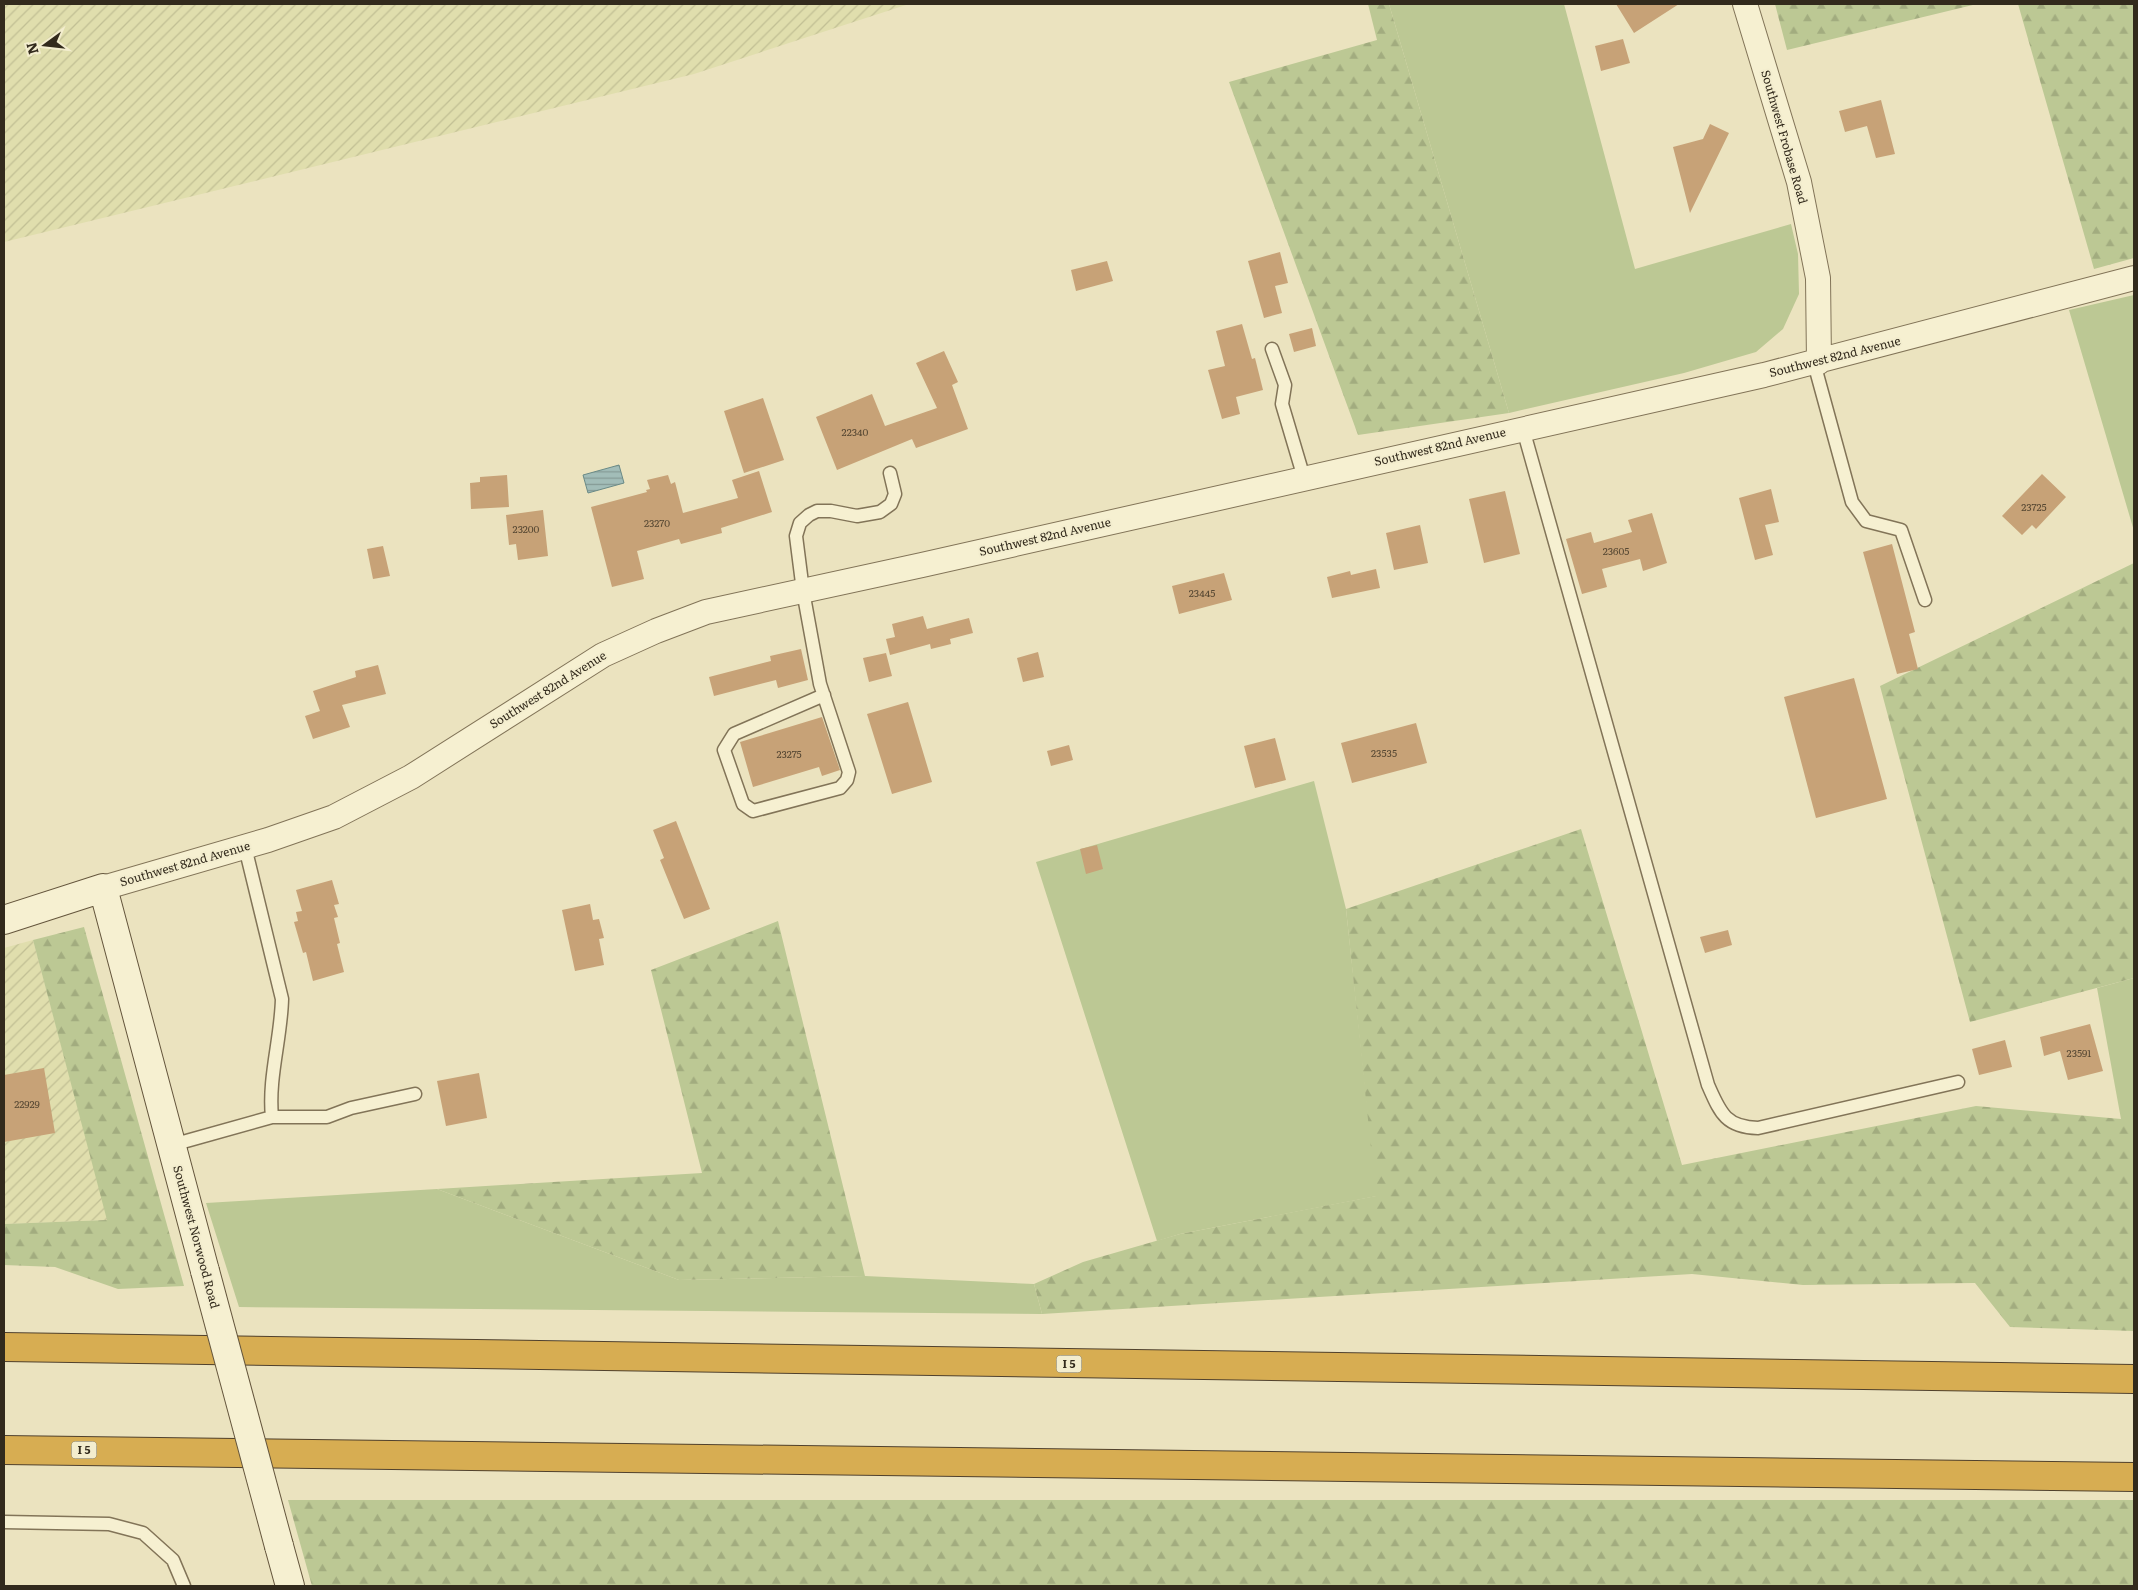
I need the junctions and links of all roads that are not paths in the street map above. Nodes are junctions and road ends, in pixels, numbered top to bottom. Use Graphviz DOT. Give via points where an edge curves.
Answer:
graph roads {
  1 [pos="1745,4"];
  2 [pos="2134,278"];
  3 [pos="1272,349"];
  4 [pos="1817,362"];
  5 [pos="1523,429"];
  6 [pos="890,473"];
  7 [pos="1304,478"];
  8 [pos="803,591"];
  9 [pos="1925,600"];
  10 [pos="824,695"];
  11 [pos="245,846"];
  12 [pos="102,888"];
  13 [pos="4,920"];
  14 [pos="1958,1082"];
  15 [pos="415,1094"];
  16 [pos="272,1117"];
  17 [pos="172,1145"];
  18 [pos="4,1347"];
  19 [pos="2134,1380"];
  20 [pos="4,1450"];
  21 [pos="2134,1477"];
  22 [pos="4,1522"];
  23 [pos="184,1586"];
  24 [pos="290,1586"];
  1 -- 4 [label="street, Southwest Frobase Road" via="1801,192 1818,278"];
  2 -- 4 [label="street, Southwest 82nd Avenue"];
  3 -- 7 [label="lane" via="1285,385 1282,404"];
  4 -- 5 [label="street, Southwest 82nd Avenue"];
  4 -- 9 [label="lane" via="1852,502 1866,520 1901,530"];
  5 -- 7 [label="street, Southwest 82nd Avenue"];
  5 -- 14 [label="lane" via="1708,1085 1719,1110 1736,1125 1758,1128"];
  6 -- 8 [label="lane" via="895,494 891,504 880,512 857,516 817,510 800,523 796,536"];
  7 -- 8 [label="street, Southwest 82nd Avenue"];
  8 -- 10 [label="lane"];
  8 -- 11 [label="street, Southwest 82nd Avenue" via="706,612 603,655 411,778 334,817"];
  10 -- 10 [label="lane" via="849,772 847,780 840,788 749,810 743,804 724,750 727,742 734,734"];
  11 -- 12 [label="street, Southwest 82nd Avenue"];
  11 -- 16 [label="lane" via="282,999 270,1095"];
  12 -- 13 [label="street, Southwest 82nd Avenue"];
  12 -- 17 [label="street, Southwest Norwood Road"];
  15 -- 16 [label="lane" via="327,1116"];
  16 -- 17 [label="lane"];
  17 -- 24 [label="street, Southwest Norwood Road, bridge"];
  18 -- 19 [label="highway, I 5"];
  20 -- 21 [label="highway, I 5"];
  22 -- 23 [label="lane" via="109,1524 143,1533 173,1560"];
}
